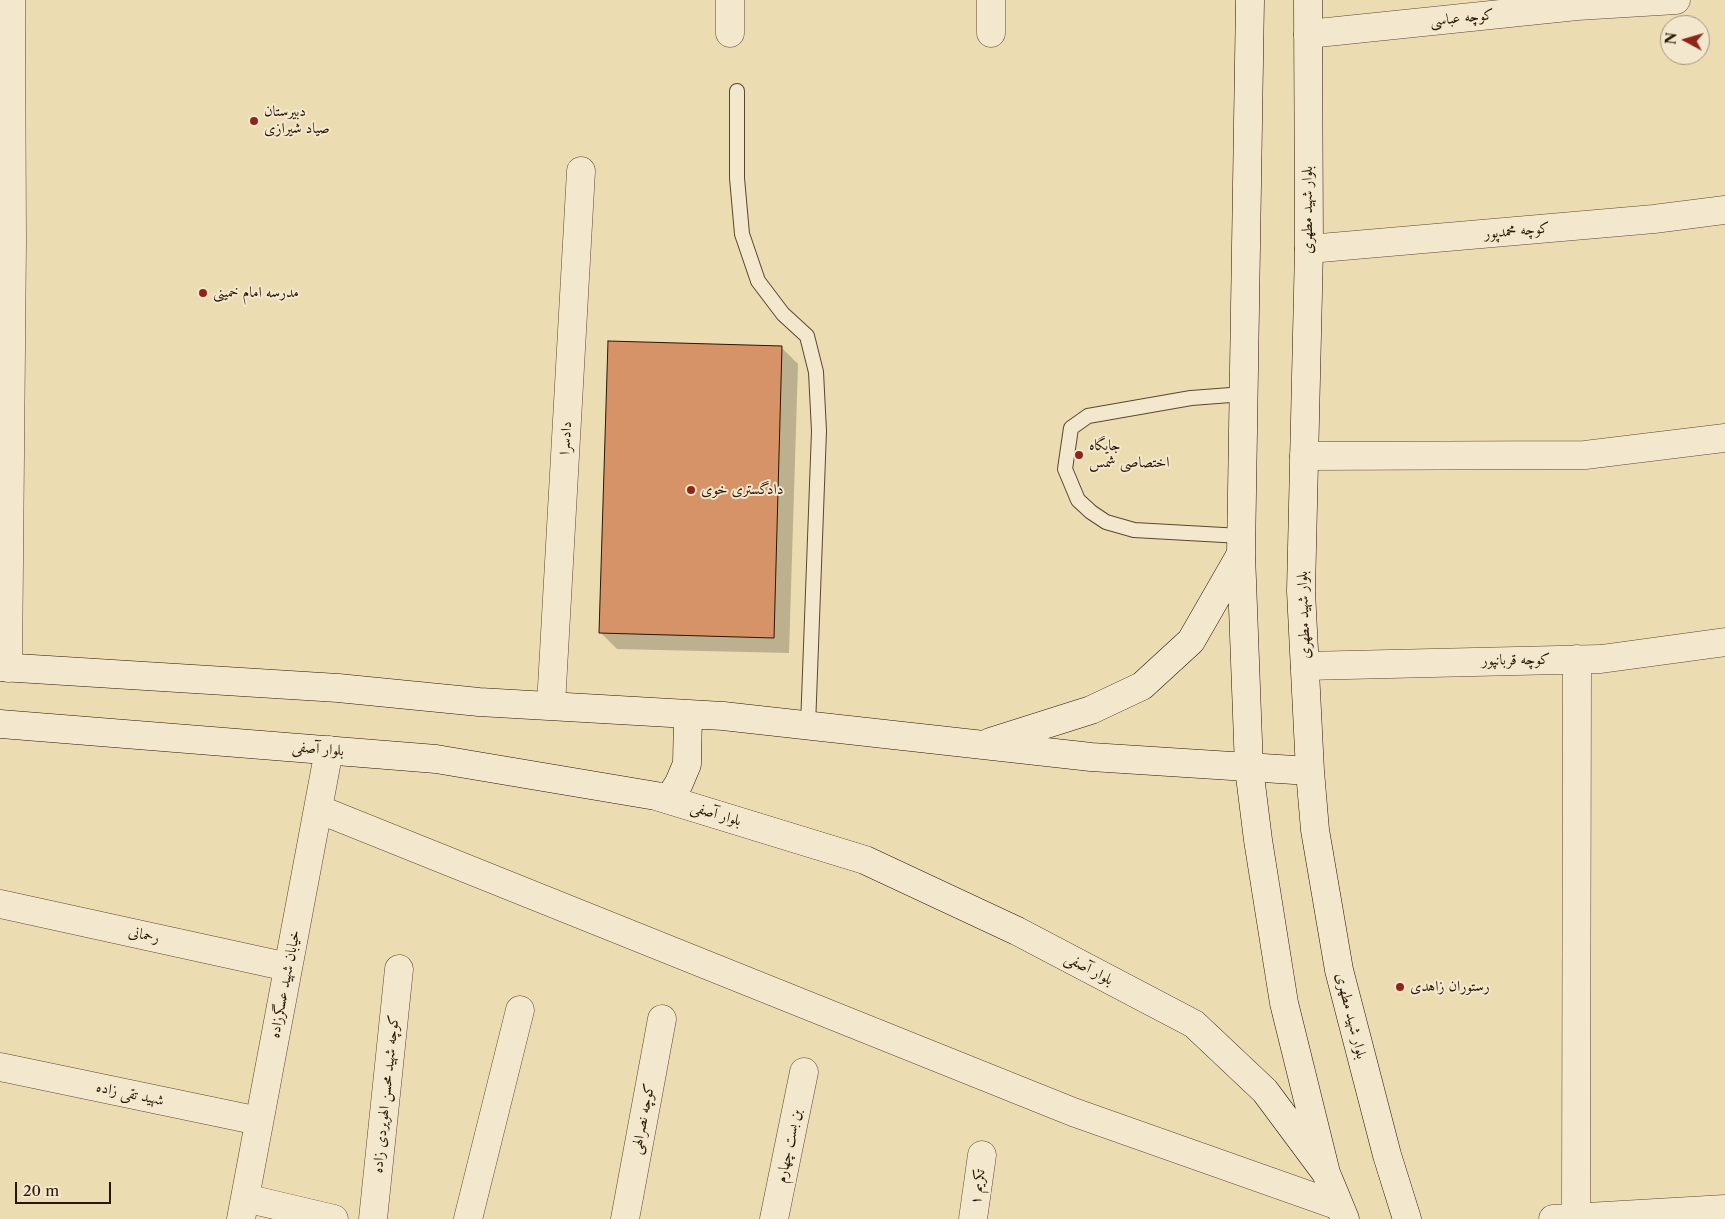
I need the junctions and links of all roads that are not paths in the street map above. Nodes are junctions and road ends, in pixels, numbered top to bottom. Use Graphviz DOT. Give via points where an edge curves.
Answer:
graph roads {
  1 [pos="12,0"];
  2 [pos="730,0"];
  3 [pos="991,0"];
  4 [pos="1250,0"];
  5 [pos="1308,0"];
  6 [pos="1676,0"];
  7 [pos="730,33"];
  8 [pos="991,33"];
  9 [pos="1308,34"];
  10 [pos="737,91"];
  11 [pos="582,171"];
  12 [pos="1725,210"];
  13 [pos="1309,249"];
  14 [pos="1244,394"];
  15 [pos="1725,438"];
  16 [pos="1304,456"];
  17 [pos="1241,545"];
  18 [pos="1725,642"];
  19 [pos="1577,659"];
  20 [pos="1305,666"];
  21 [pos="4,668"];
  22 [pos="551,705"];
  23 [pos="688,714"];
  24 [pos="0,724"];
  25 [pos="808,726"];
  26 [pos="982,745"];
  27 [pos="329,750"];
  28 [pos="1249,768"];
  29 [pos="1310,771"];
  30 [pos="669,800"];
  31 [pos="318,809"];
  32 [pos="0,904"];
  33 [pos="288,967"];
  34 [pos="398,969"];
  35 [pos="520,1010"];
  36 [pos="662,1019"];
  37 [pos="0,1067"];
  38 [pos="804,1072"];
  39 [pos="259,1121"];
  40 [pos="982,1155"];
  41 [pos="1326,1173"];
  42 [pos="243,1209"];
  43 [pos="1725,1209"];
  44 [pos="1342,1212"];
  45 [pos="1565,1218"];
  46 [pos="334,1219"];
  47 [pos="373,1219"];
  48 [pos="468,1219"];
  49 [pos="625,1219"];
  50 [pos="774,1219"];
  51 [pos="973,1219"];
  52 [pos="1407,1219"];
  1 -- 21 [label="street" via="12,241"];
  2 -- 7 [label="street"];
  3 -- 8 [label="street"];
  4 -- 14 [label="street"];
  5 -- 9 [label="street, بلوار شهید مطهری"];
  6 -- 9 [label="street, کوچه عباسی" via="1576,6"];
  9 -- 13 [label="street, بلوار شهید مطهری"];
  10 -- 25 [label="lane" via="737,178 742,234 758,281 783,314 808,336 816,372 819,431"];
  11 -- 22 [label="street, دادسرا"];
  12 -- 13 [label="street, کوچه محمدپور" via="1654,220"];
  13 -- 16 [label="street, بلوار شهید مطهری"];
  14 -- 17 [label="street"];
  14 -- 17 [label="lane" via="1191,398 1088,416 1071,428 1065,469 1078,500 1106,522 1134,530"];
  15 -- 16 [label="street" via="1585,455"];
  16 -- 20 [label="street, بلوار شهید مطهری" via="1301,591"];
  17 -- 26 [label="street" via="1190,641 1142,686 1091,710"];
  17 -- 28 [label="street"];
  18 -- 19 [label="street, کوچه قربانپور" via="1601,659"];
  19 -- 20 [label="street, کوچه قربانپور"];
  19 -- 45 [label="street"];
  20 -- 29 [label="street, بلوار شهید مطهری"];
  21 -- 22 [label="street" via="338,688 480,702"];
  22 -- 23 [label="street"];
  23 -- 25 [label="street"];
  23 -- 30 [label="street" via="687,764"];
  24 -- 27 [label="street, بلوار آصفی"];
  25 -- 26 [label="street"];
  26 -- 28 [label="street" via="1091,757"];
  27 -- 30 [label="street, بلوار آصفی" via="436,758"];
  27 -- 31 [label="street, خیابان شهید عسگرزاده"];
  28 -- 29 [label="street"];
  28 -- 41 [label="street" via="1284,1003"];
  29 -- 52 [label="street, بلوار شهید مطهری" via="1316,830 1339,970"];
  30 -- 41 [label="street, بلوار آصفی" via="866,860 1017,931 1194,1024 1266,1091"];
  31 -- 33 [label="street, خیابان شهید عسگرزاده"];
  31 -- 44 [label="street" via="1073,1112"];
  32 -- 33 [label="street, رحمانی"];
  33 -- 39 [label="street, خیابان شهید عسگرزاده"];
  34 -- 47 [label="street, کوچه شهید محسن الهویردی زاده"];
  35 -- 48 [label="street"];
  36 -- 49 [label="street, کوچه نصرالهی"];
  37 -- 39 [label="street, شهید تقی زاده"];
  38 -- 50 [label="street, بن بست چهارم"];
  39 -- 42 [label="street, خیابان شهید عسگرزاده"];
  40 -- 51 [label="street, تکریم ۱"];
  41 -- 44 [label="street"];
  42 -- 46 [label="street"];
  43 -- 45 [label="street"];
}
